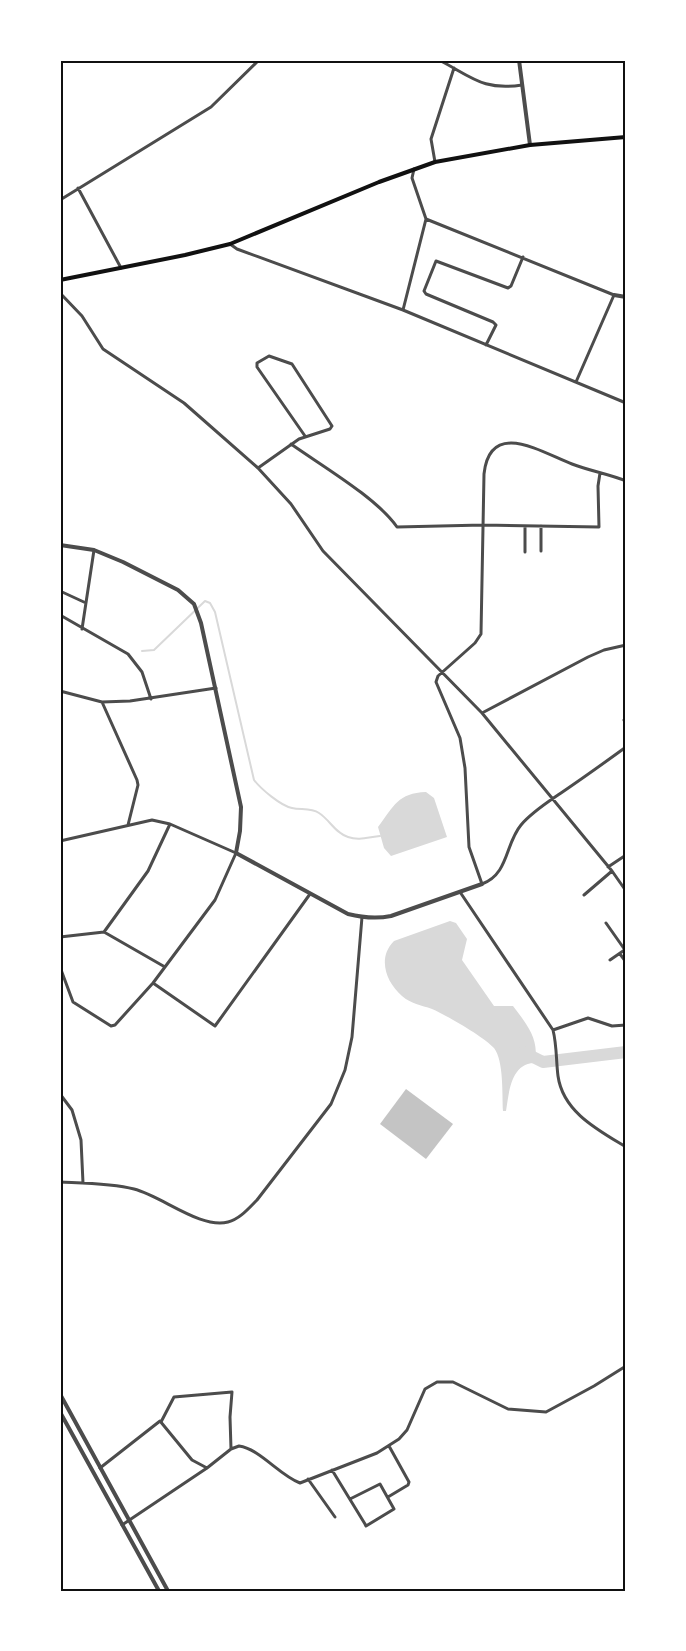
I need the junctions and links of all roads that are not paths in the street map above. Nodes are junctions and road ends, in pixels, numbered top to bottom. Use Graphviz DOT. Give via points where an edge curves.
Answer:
graph roads {
  1 [pos="258,60"];
  2 [pos="287,60"];
  3 [pos="439,60"];
  4 [pos="519,60"];
  5 [pos="454,68"];
  6 [pos="522,85"];
  7 [pos="626,136"];
  8 [pos="530,145"];
  9 [pos="435,162"];
  10 [pos="414,167"];
  11 [pos="78,188"];
  12 [pos="60,200"];
  13 [pos="426,219"];
  14 [pos="230,244"];
  15 [pos="523,257"];
  16 [pos="121,268"];
  17 [pos="60,280"];
  18 [pos="60,293"];
  19 [pos="614,295"];
  20 [pos="626,297"];
  21 [pos="402,310"];
  22 [pos="486,346"];
  23 [pos="576,382"];
  24 [pos="626,403"];
  25 [pos="305,436"];
  26 [pos="291,444"];
  27 [pos="258,468"];
  28 [pos="600,473"];
  29 [pos="626,481"];
  30 [pos="483,525"];
  31 [pos="525,526"];
  32 [pos="541,526"];
  33 [pos="60,545"];
  34 [pos="94,550"];
  35 [pos="541,551"];
  36 [pos="525,552"];
  37 [pos="60,591"];
  38 [pos="86,603"];
  39 [pos="60,615"];
  40 [pos="82,629"];
  41 [pos="626,645"];
  42 [pos="441,673"];
  43 [pos="216,688"];
  44 [pos="60,691"];
  45 [pos="151,699"];
  46 [pos="102,702"];
  47 [pos="482,713"];
  48 [pos="626,747"];
  49 [pos="551,800"];
  50 [pos="170,824"];
  51 [pos="128,825"];
  52 [pos="60,841"];
  53 [pos="236,853"];
  54 [pos="626,855"];
  55 [pos="608,867"];
  56 [pos="612,872"];
  57 [pos="482,884"];
  58 [pos="626,891"];
  59 [pos="460,892"];
  60 [pos="310,894"];
  61 [pos="584,895"];
  62 [pos="362,917"];
  63 [pos="606,923"];
  64 [pos="104,932"];
  65 [pos="60,937"];
  66 [pos="625,949"];
  67 [pos="620,953"];
  68 [pos="610,960"];
  69 [pos="626,962"];
  70 [pos="60,967"];
  71 [pos="165,967"];
  72 [pos="153,982"];
  73 [pos="626,1025"];
  74 [pos="553,1030"];
  75 [pos="60,1094"];
  76 [pos="626,1147"];
  77 [pos="60,1182"];
  78 [pos="83,1183"];
  79 [pos="626,1366"];
  80 [pos="60,1394"];
  81 [pos="60,1412"];
  82 [pos="161,1422"];
  83 [pos="389,1446"];
  84 [pos="231,1449"];
  85 [pos="100,1468"];
  86 [pos="207,1468"];
  87 [pos="332,1470"];
  88 [pos="308,1479"];
  89 [pos="387,1497"];
  90 [pos="350,1499"];
  91 [pos="335,1517"];
  92 [pos="130,1522"];
  93 [pos="122,1526"];
  94 [pos="159,1591"];
  95 [pos="168,1591"];
  1 -- 2 [label="street"];
  1 -- 11 [label="street" via="211,107"];
  3 -- 5 [label="street"];
  4 -- 6 [label="street"];
  5 -- 6 [label="street" via="488,86"];
  5 -- 9 [label="street" via="431,139"];
  6 -- 8 [label="street"];
  7 -- 8 [label="main road"];
  8 -- 9 [label="main road"];
  9 -- 10 [label="main road"];
  10 -- 13 [label="street" via="412,178"];
  10 -- 14 [label="main road"];
  11 -- 12 [label="street"];
  11 -- 16 [label="street"];
  13 -- 15 [label="street"];
  13 -- 21 [label="street"];
  14 -- 16 [label="main road"];
  14 -- 21 [label="street"];
  15 -- 19 [label="street"];
  15 -- 22 [label="street" via="508,288 436,261 424,291 493,322 496,325"];
  16 -- 17 [label="main road"];
  18 -- 27 [label="street" via="104,349 184,403"];
  19 -- 20 [label="street"];
  19 -- 23 [label="street"];
  21 -- 22 [label="street"];
  22 -- 23 [label="street"];
  23 -- 24 [label="street"];
  25 -- 25 [label="street" via="332,426 292,364 269,356 257,367"];
  25 -- 26 [label="street"];
  26 -- 27 [label="street"];
  26 -- 30 [label="street" via="375,504 397,527"];
  27 -- 42 [label="street" via="291,504 323,551"];
  28 -- 29 [label="street"];
  28 -- 30 [label="street" via="518,442 500,445 486,461"];
  28 -- 32 [label="street" via="599,527"];
  30 -- 31 [label="street"];
  30 -- 42 [label="street" via="481,634"];
  31 -- 32 [label="street"];
  31 -- 36 [label="street"];
  32 -- 35 [label="street"];
  33 -- 34 [label="street"];
  34 -- 38 [label="street"];
  34 -- 43 [label="street" via="178,590 194,604"];
  37 -- 38 [label="street"];
  38 -- 40 [label="street"];
  39 -- 40 [label="street"];
  40 -- 45 [label="street" via="128,654 142,672"];
  41 -- 47 [label="street" via="604,650"];
  42 -- 47 [label="street"];
  42 -- 57 [label="street" via="436,682 460,738 469,847"];
  43 -- 45 [label="street"];
  43 -- 53 [label="street" via="241,807"];
  44 -- 46 [label="street"];
  45 -- 46 [label="street"];
  46 -- 51 [label="street" via="137,780"];
  47 -- 49 [label="street"];
  48 -- 49 [label="street"];
  49 -- 55 [label="street"];
  49 -- 57 [label="street" via="521,825 504,865 494,879"];
  50 -- 51 [label="street" via="152,820"];
  50 -- 53 [label="street"];
  50 -- 64 [label="street" via="148,871"];
  51 -- 52 [label="street"];
  53 -- 60 [label="street"];
  53 -- 71 [label="street" via="215,900"];
  54 -- 55 [label="street"];
  55 -- 56 [label="street"];
  56 -- 58 [label="street"];
  56 -- 61 [label="street"];
  57 -- 59 [label="street"];
  59 -- 62 [label="street" via="392,916"];
  59 -- 74 [label="street"];
  60 -- 62 [label="street"];
  60 -- 72 [label="street" via="215,1026"];
  62 -- 78 [label="street" via="352,1037 345,1070 331,1104 245,1213 228,1222 212,1222 132,1188"];
  63 -- 66 [label="street"];
  64 -- 65 [label="street"];
  64 -- 71 [label="street"];
  66 -- 67 [label="street"];
  67 -- 68 [label="street"];
  67 -- 69 [label="street"];
  70 -- 72 [label="street" via="73,1002 111,1026"];
  71 -- 72 [label="street"];
  73 -- 74 [label="street" via="612,1026 588,1018"];
  74 -- 76 [label="street" via="561,1088 572,1109"];
  75 -- 78 [label="street" via="72,1110 81,1140"];
  77 -- 78 [label="street"];
  79 -- 83 [label="street" via="546,1412 508,1409 453,1382 437,1382 425,1389 403,1435"];
  80 -- 85 [label="street"];
  81 -- 93 [label="street"];
  82 -- 84 [label="street" via="174,1397 232,1392"];
  82 -- 85 [label="street"];
  82 -- 86 [label="street" via="192,1460"];
  83 -- 87 [label="street"];
  83 -- 89 [label="street" via="409,1482"];
  84 -- 86 [label="street"];
  84 -- 88 [label="street" via="244,1446 296,1482"];
  85 -- 92 [label="street"];
  86 -- 92 [label="street"];
  87 -- 88 [label="street"];
  87 -- 90 [label="street"];
  88 -- 91 [label="street"];
  89 -- 90 [label="street" via="380,1484"];
  89 -- 90 [label="street" via="392,1511 366,1526"];
  92 -- 93 [label="street"];
  92 -- 95 [label="street"];
  93 -- 94 [label="street"];
}
